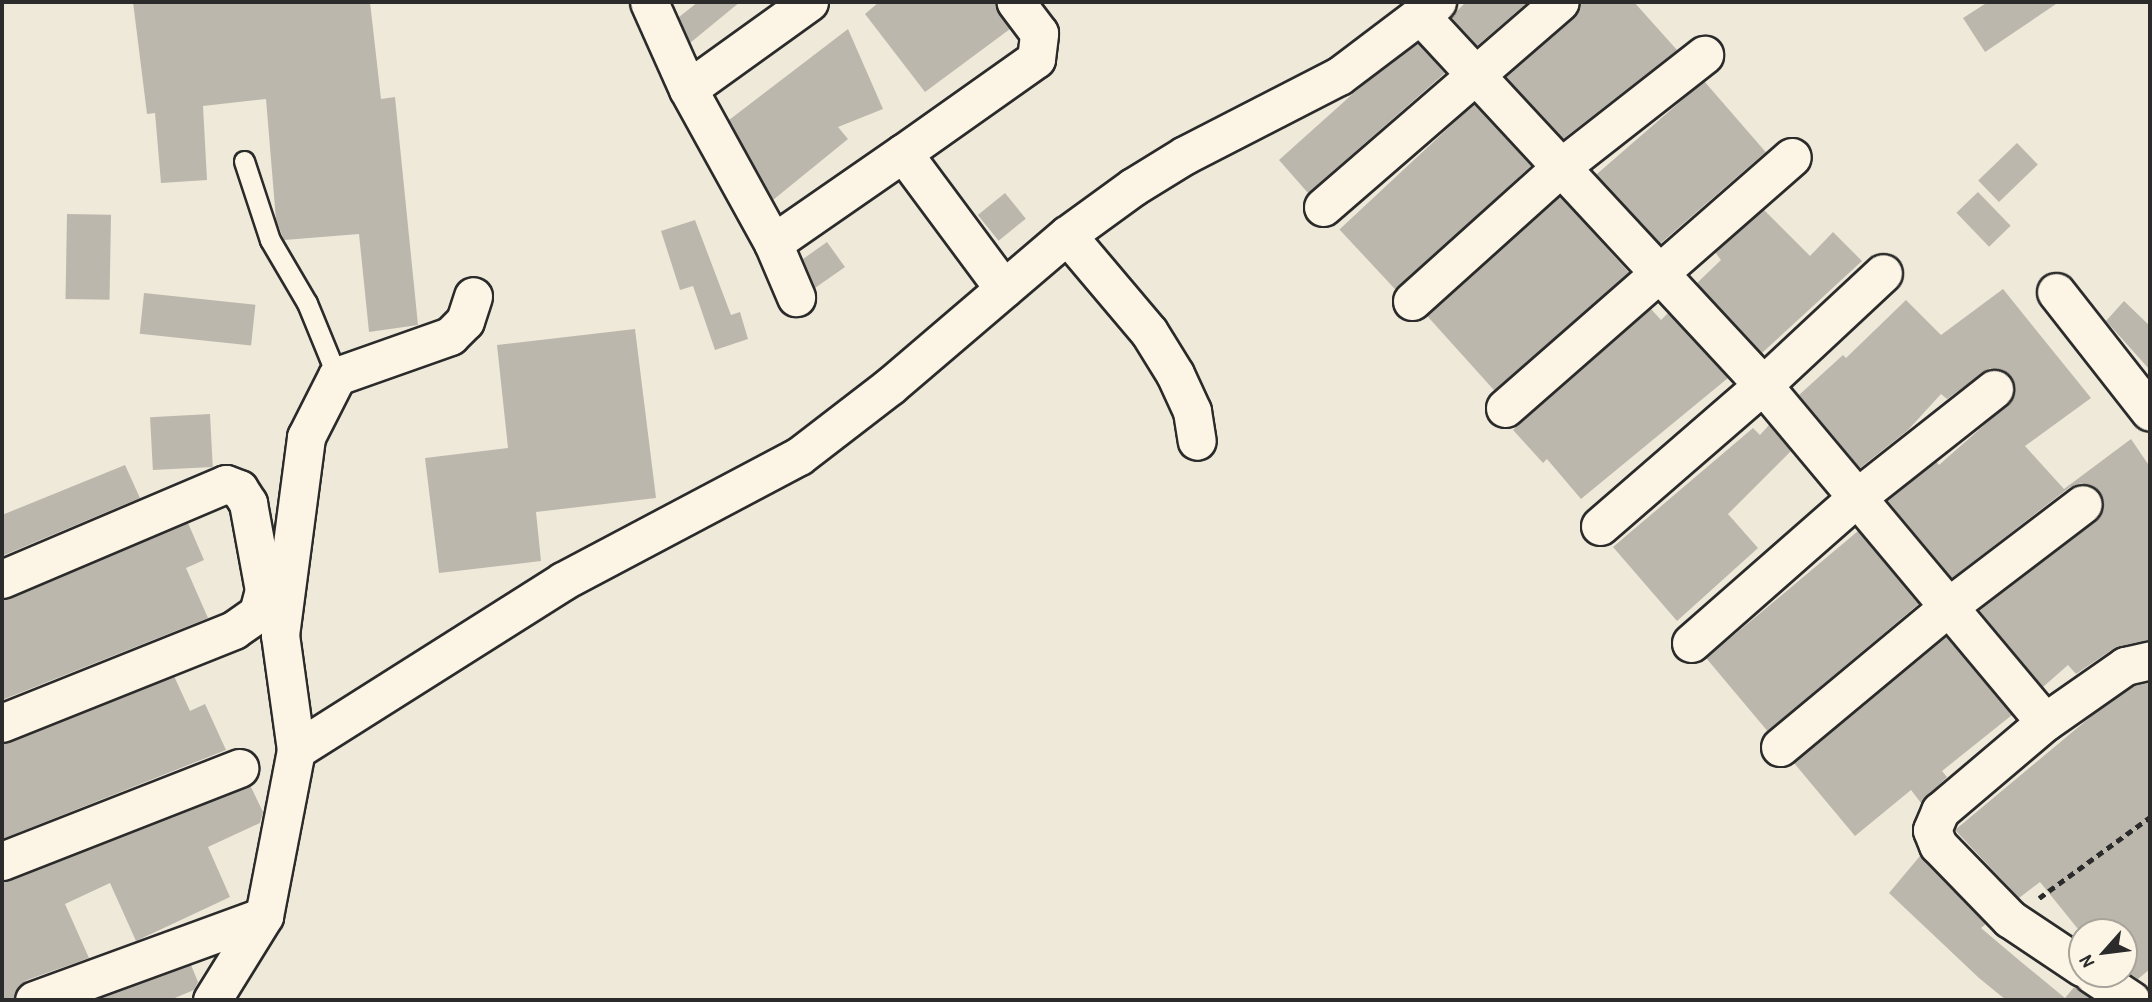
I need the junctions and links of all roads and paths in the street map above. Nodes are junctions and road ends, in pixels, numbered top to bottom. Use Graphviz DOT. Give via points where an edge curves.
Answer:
graph roads {
  1 [pos="649,2"];
  2 [pos="809,2"];
  3 [pos="1016,2"];
  4 [pos="1560,2"];
  5 [pos="1429,8"];
  6 [pos="1704,55"];
  7 [pos="1473,73"];
  8 [pos="688,89"];
  9 [pos="903,153"];
  10 [pos="1792,157"];
  11 [pos="244,161"];
  12 [pos="1561,167"];
  13 [pos="1323,207"];
  14 [pos="1067,235"];
  15 [pos="773,243"];
  16 [pos="1659,272"];
  17 [pos="1883,273"];
  18 [pos="1004,289"];
  19 [pos="2056,292"];
  20 [pos="473,296"];
  21 [pos="796,297"];
  22 [pos="1412,301"];
  23 [pos="337,376"];
  24 [pos="1763,385"];
  25 [pos="1994,389"];
  26 [pos="1505,408"];
  27 [pos="2150,412"];
  28 [pos="1197,441"];
  29 [pos="1856,498"];
  30 [pos="2083,504"];
  31 [pos="1600,526"];
  32 [pos="2,579"];
  33 [pos="1949,606"];
  34 [pos="1691,643"];
  35 [pos="2150,660"];
  36 [pos="2045,722"];
  37 [pos="2,723"];
  38 [pos="1780,747"];
  39 [pos="296,750"];
  40 [pos="239,768"];
  41 [pos="2150,817"];
  42 [pos="2,861"];
  43 [pos="264,916"];
  44 [pos="2010,919"];
  45 [pos="2068,958"];
  46 [pos="2113,988"];
  47 [pos="34,1000"];
  48 [pos="212,1000"];
  49 [pos="2131,1000"];
  1 -- 8 [label="street"];
  2 -- 8 [label="street"];
  3 -- 9 [label="street" via="1039,33 1036,59"];
  4 -- 7 [label="street"];
  5 -- 7 [label="street"];
  5 -- 14 [label="street" via="1339,76 1185,155"];
  6 -- 12 [label="street"];
  7 -- 12 [label="street"];
  7 -- 13 [label="street"];
  8 -- 15 [label="street"];
  9 -- 15 [label="street"];
  9 -- 18 [label="street"];
  10 -- 16 [label="street"];
  11 -- 23 [label="lane" via="270,240 307,303"];
  12 -- 16 [label="street"];
  12 -- 22 [label="street"];
  14 -- 18 [label="street"];
  14 -- 28 [label="street" via="1162,353 1192,411"];
  15 -- 21 [label="street"];
  16 -- 24 [label="street"];
  16 -- 26 [label="street"];
  17 -- 24 [label="street"];
  18 -- 39 [label="street" via="799,456 563,581"];
  19 -- 27 [label="street"];
  20 -- 23 [label="street" via="465,321 450,336"];
  23 -- 39 [label="street" via="306,437 279,635"];
  24 -- 29 [label="street"];
  24 -- 31 [label="street"];
  25 -- 29 [label="street"];
  29 -- 33 [label="street"];
  29 -- 34 [label="street"];
  30 -- 33 [label="street"];
  32 -- 37 [label="street" via="226,484 239,489 248,503 264,590 258,613 234,631"];
  33 -- 36 [label="street"];
  33 -- 38 [label="street"];
  35 -- 36 [label="street" via="2125,666"];
  36 -- 44 [label="street" via="1940,811 1932,830 1938,845"];
  39 -- 43 [label="street"];
  40 -- 42 [label="street"];
  41 -- 44 [label="path"];
  43 -- 47 [label="street"];
  43 -- 48 [label="street"];
  44 -- 45 [label="street"];
  46 -- 49 [label="street"];
}
